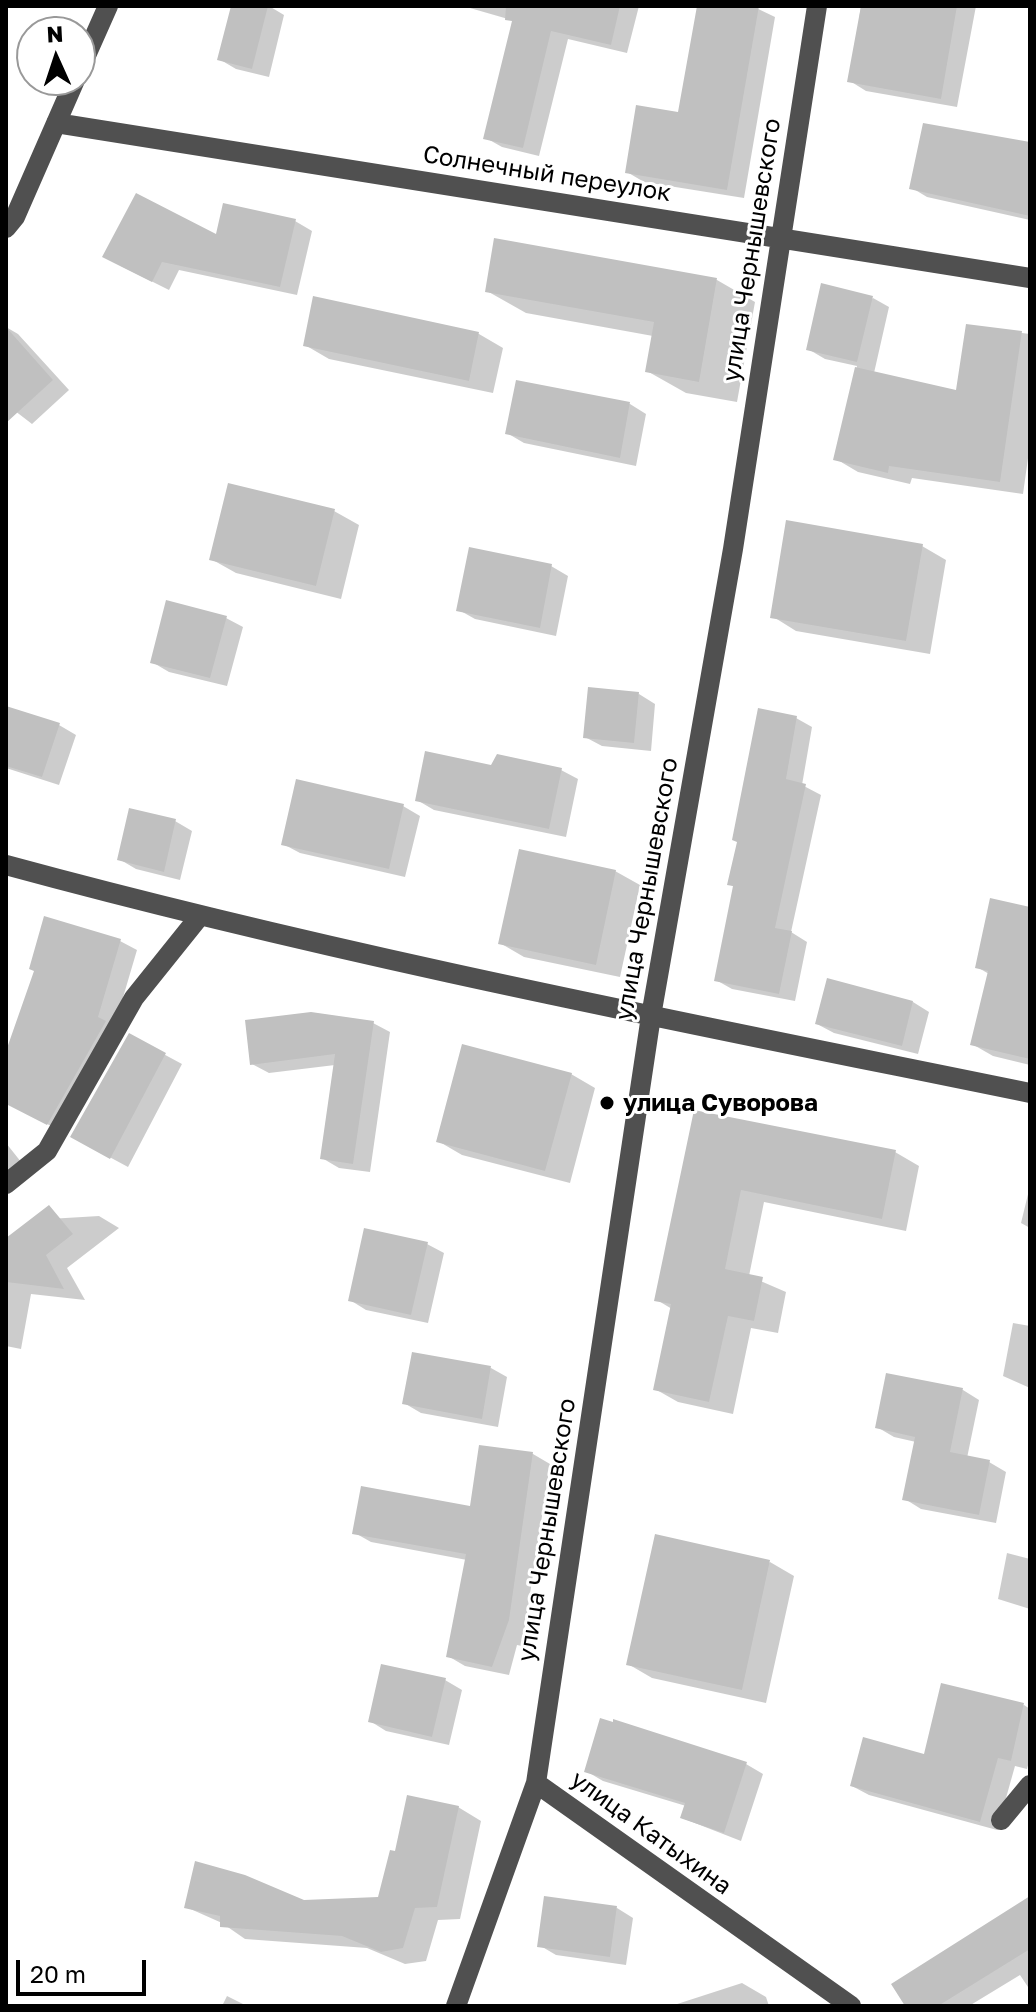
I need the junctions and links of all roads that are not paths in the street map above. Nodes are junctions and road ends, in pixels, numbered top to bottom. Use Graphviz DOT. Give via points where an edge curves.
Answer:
graph roads {
  1 [pos="108,6"];
  2 [pos="817,6"];
  3 [pos="96,33"];
  4 [pos="68,96"];
  5 [pos="56,123"];
  6 [pos="6,228"];
  7 [pos="779,239"];
  8 [pos="1030,278"];
  9 [pos="6,865"];
  10 [pos="199,917"];
  11 [pos="651,1016"];
  12 [pos="1030,1093"];
  13 [pos="6,1184"];
  14 [pos="536,1783"];
  15 [pos="1030,1785"];
  16 [pos="1001,1820"];
  17 [pos="456,2006"];
  18 [pos="851,2006"];
  1 -- 3 [label="street"];
  2 -- 7 [label="street, улица Чернышевского"];
  4 -- 5 [label="street"];
  5 -- 6 [label="street"];
  5 -- 7 [label="street, Солнечный переулок"];
  7 -- 8 [label="street, Солнечный переулок"];
  7 -- 11 [label="street, улица Чернышевского" via="733,549"];
  9 -- 10 [label="street"];
  10 -- 11 [label="street"];
  10 -- 13 [label="street" via="134,998 47,1151"];
  11 -- 12 [label="street"];
  11 -- 14 [label="street, улица Чернышевского"];
  14 -- 17 [label="street, улица Катыхина"];
  14 -- 18 [label="street, улица Катыхина"];
  15 -- 16 [label="street"];
}
